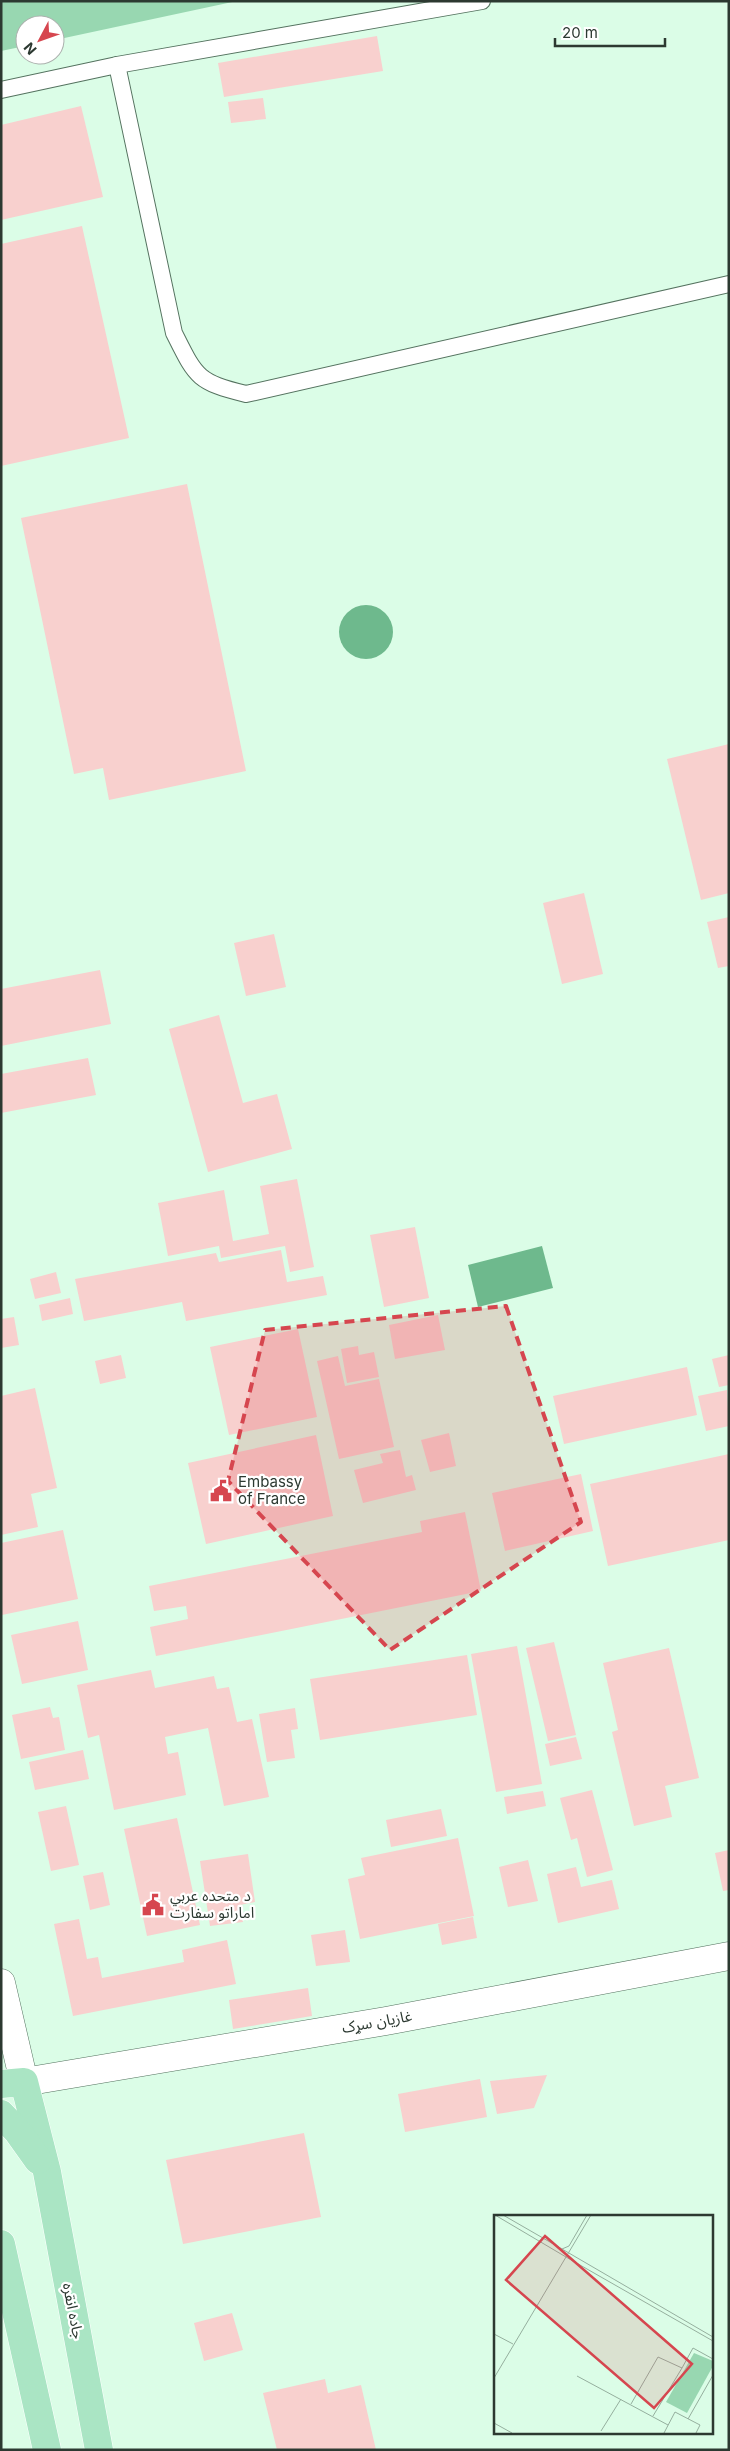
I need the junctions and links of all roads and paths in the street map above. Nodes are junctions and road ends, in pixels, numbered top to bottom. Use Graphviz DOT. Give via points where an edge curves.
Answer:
graph roads {
  1 [pos="482,1"];
  2 [pos="117,65"];
  3 [pos="1,90"];
  4 [pos="729,284"];
  5 [pos="729,1956"];
  6 [pos="1,1984"];
  7 [pos="13,2083"];
  8 [pos="1,2114"];
  9 [pos="47,2172"];
  10 [pos="1,2244"];
  11 [pos="47,2450"];
  12 [pos="100,2450"];
  1 -- 2 [label="lane"];
  2 -- 3 [label="lane"];
  2 -- 4 [label="lane" via="174,333 193,371 215,386 246,394"];
  5 -- 7 [label="main road, غازیان سړک" via="386,2021"];
  6 -- 7 [label="main road"];
  7 -- 9 [label="main road, جاده انقره"];
  8 -- 9 [label="main road"];
  9 -- 12 [label="main road, جاده انقره"];
  10 -- 11 [label="main road"];
}
